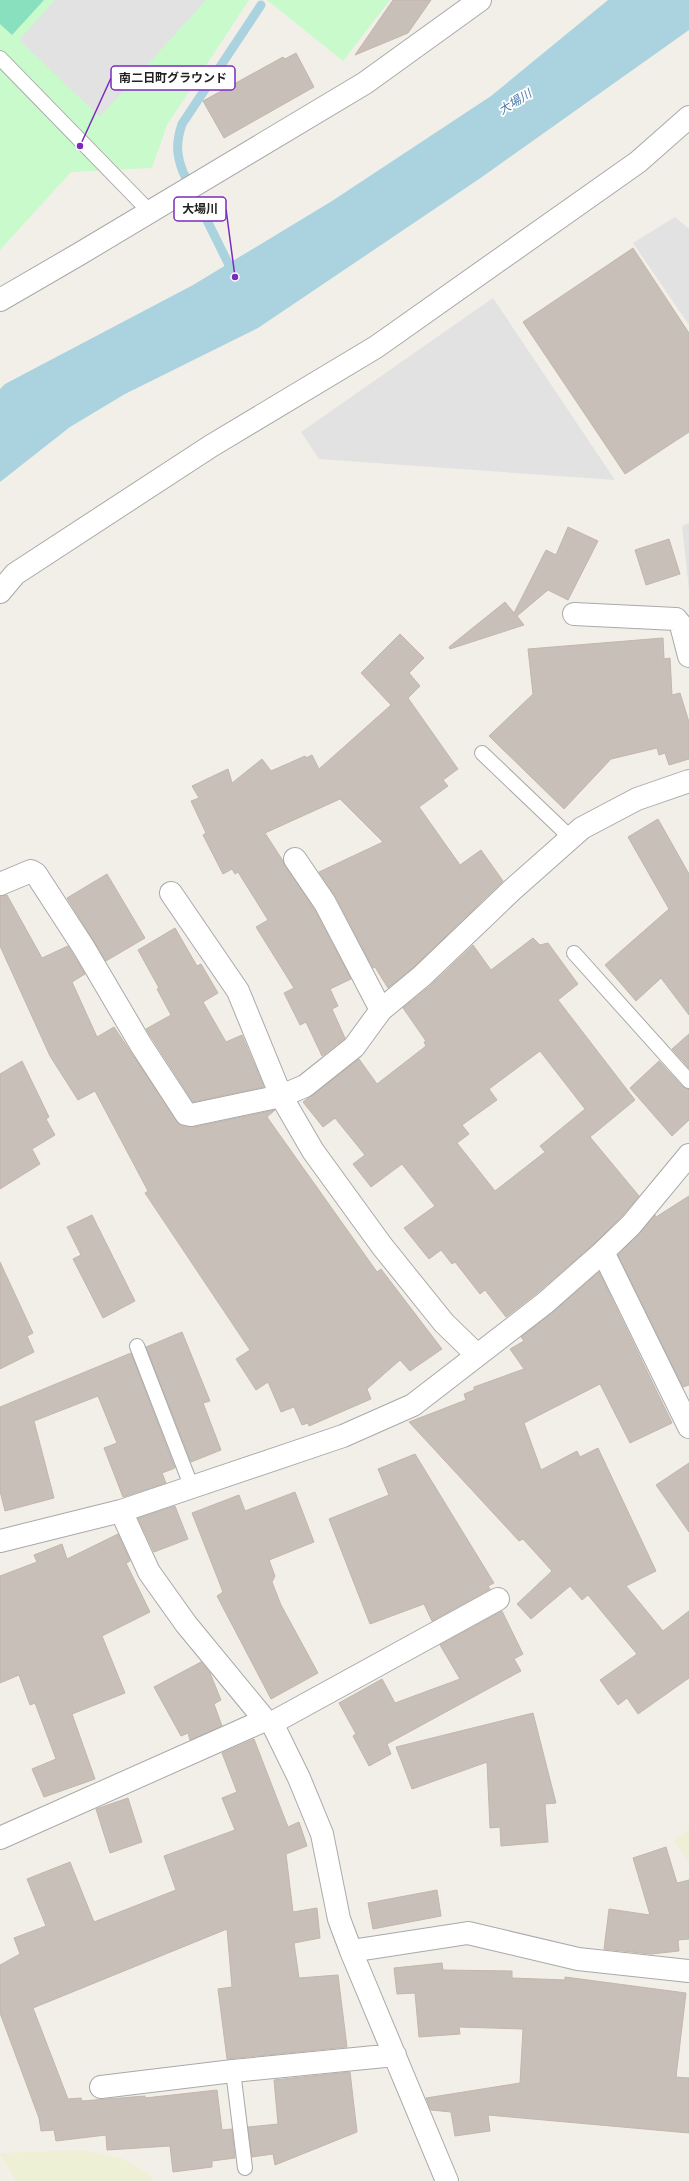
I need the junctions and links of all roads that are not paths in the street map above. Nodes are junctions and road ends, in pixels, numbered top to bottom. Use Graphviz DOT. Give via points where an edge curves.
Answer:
graph roads {
  1 [pos="480,0"];
  2 [pos="0,58"];
  3 [pos="689,117"];
  4 [pos="150,212"];
  5 [pos="0,300"];
  6 [pos="0,592"];
  7 [pos="574,614"];
  8 [pos="689,656"];
  9 [pos="482,753"];
  10 [pos="689,781"];
  11 [pos="571,838"];
  12 [pos="295,859"];
  13 [pos="0,884"];
  14 [pos="171,893"];
  15 [pos="574,953"];
  16 [pos="381,1010"];
  17 [pos="689,1081"];
  18 [pos="281,1096"];
  19 [pos="689,1155"];
  20 [pos="604,1252"];
  21 [pos="137,1346"];
  22 [pos="478,1355"];
  23 [pos="689,1427"];
  24 [pos="192,1488"];
  25 [pos="121,1511"];
  26 [pos="0,1541"];
  27 [pos="498,1599"];
  28 [pos="268,1722"];
  29 [pos="0,1838"];
  30 [pos="351,1951"];
  31 [pos="689,1971"];
  32 [pos="396,2055"];
  33 [pos="233,2071"];
  34 [pos="102,2087"];
  35 [pos="245,2168"];
  36 [pos="447,2181"];
  1 -- 4 [label="street" via="364,83"];
  2 -- 4 [label="lane"];
  3 -- 6 [label="street" via="638,162 376,347 210,446 15,574"];
  4 -- 5 [label="street"];
  7 -- 8 [label="street" via="676,619 681,625"];
  9 -- 11 [label="lane"];
  10 -- 11 [label="street" via="630,802 582,828"];
  11 -- 16 [label="street"];
  12 -- 16 [label="street" via="328,909"];
  13 -- 18 [label="street" via="31,871 36,874 186,1114"];
  14 -- 18 [label="street" via="238,991"];
  15 -- 17 [label="lane"];
  16 -- 18 [label="street" via="354,1047 332,1066 305,1086"];
  18 -- 22 [label="street" via="313,1151 382,1246 444,1323"];
  19 -- 20 [label="street" via="632,1225"];
  20 -- 22 [label="street" via="545,1303"];
  20 -- 23 [label="street"];
  21 -- 24 [label="lane"];
  22 -- 24 [label="street" via="413,1405 382,1420"];
  24 -- 25 [label="street"];
  25 -- 26 [label="street"];
  25 -- 28 [label="street" via="149,1572 186,1624"];
  27 -- 28 [label="street"];
  28 -- 29 [label="street"];
  28 -- 30 [label="street" via="299,1778 322,1834 339,1919"];
  30 -- 31 [label="street" via="468,1933 578,1959"];
  30 -- 32 [label="street"];
  32 -- 33 [label="street"];
  32 -- 36 [label="street"];
  33 -- 34 [label="street"];
  33 -- 35 [label="lane"];
}
